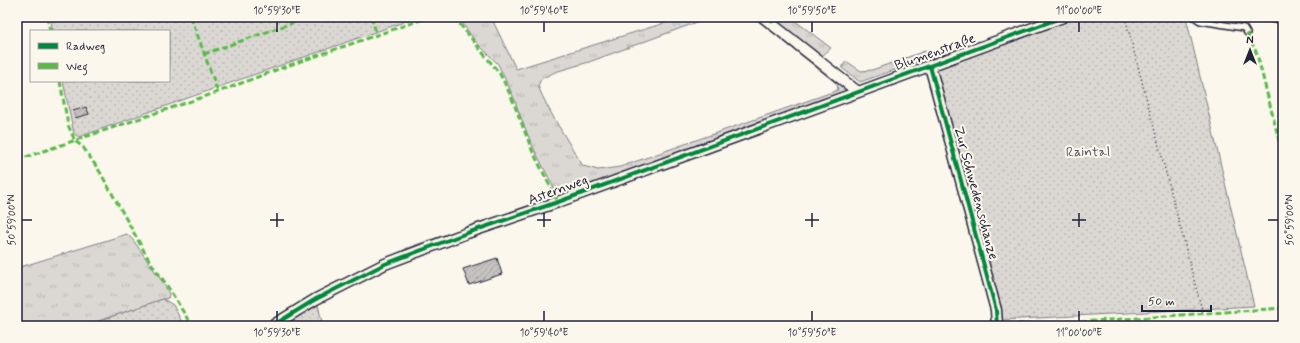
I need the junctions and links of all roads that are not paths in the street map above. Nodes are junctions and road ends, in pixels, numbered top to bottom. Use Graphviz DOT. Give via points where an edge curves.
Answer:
graph roads {
  1 [pos="763,17"];
  2 [pos="1063,17"];
  3 [pos="1194,17"];
  4 [pos="1273,17"];
  5 [pos="1283,18"];
  6 [pos="1247,33"];
  7 [pos="930,66"];
  8 [pos="858,92"];
  9 [pos="272,326"];
  10 [pos="997,326"];
  1 -- 8 [label="street"];
  2 -- 7 [label="street, Blumenstraße"];
  3 -- 6 [label="lane" via="1244,28"];
  4 -- 5 [label="street"];
  7 -- 8 [label="street, Blumenstraße"];
  7 -- 10 [label="street, Zur Schwedenschanze" via="996,310"];
  8 -- 9 [label="street, Asternweg" via="385,264 316,299"];
}
